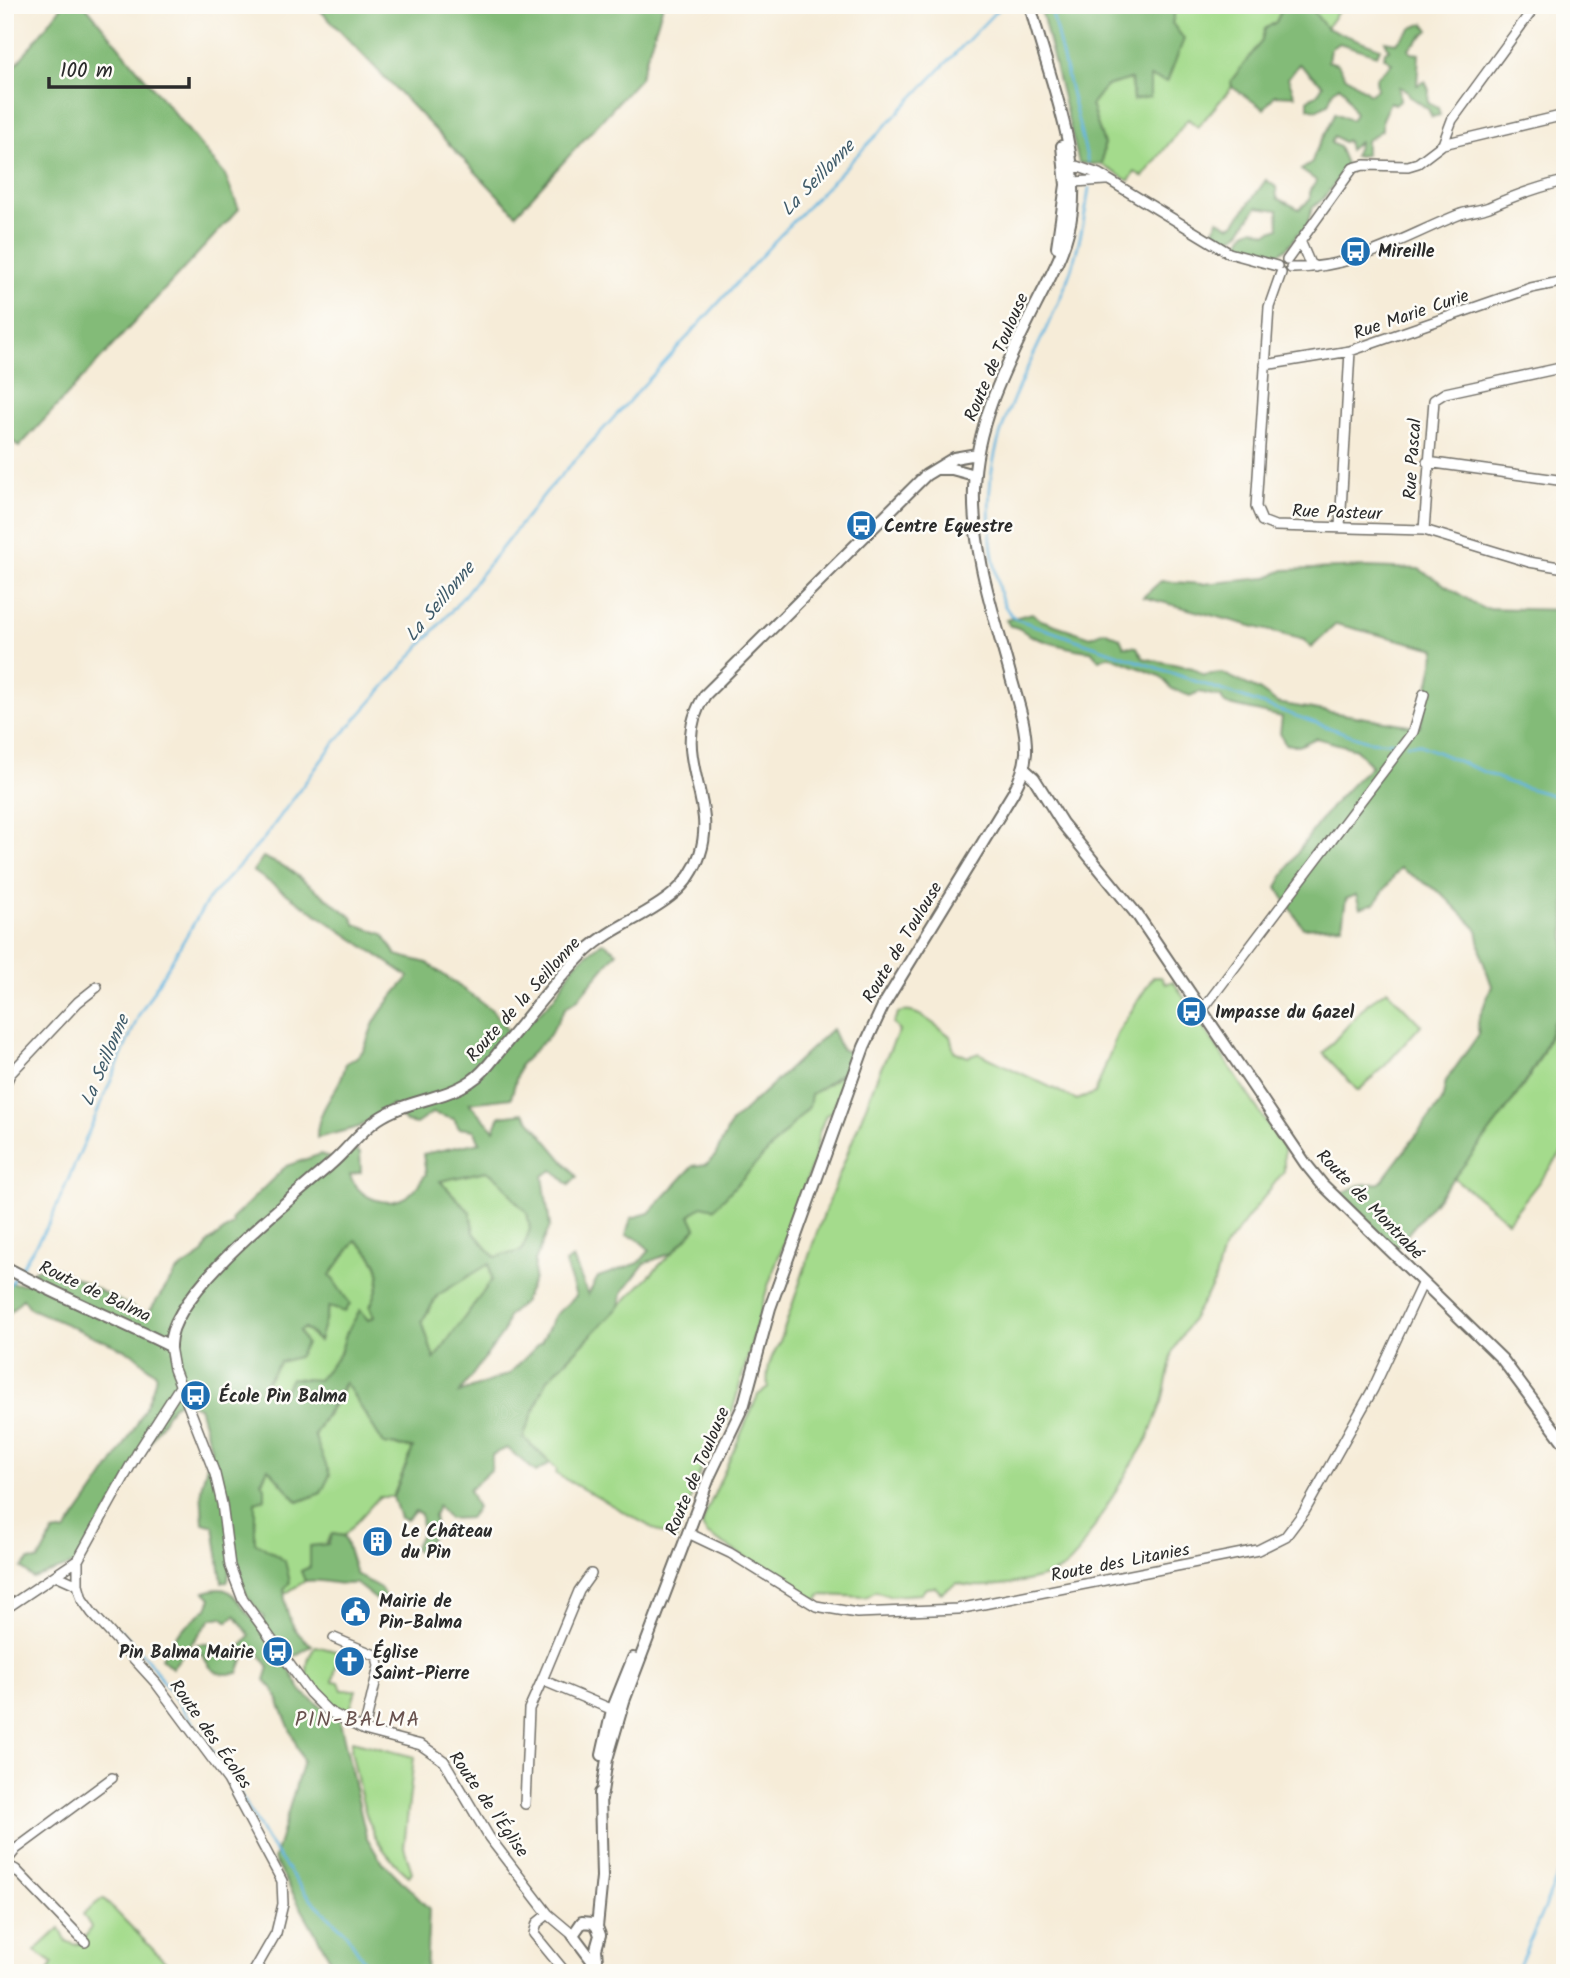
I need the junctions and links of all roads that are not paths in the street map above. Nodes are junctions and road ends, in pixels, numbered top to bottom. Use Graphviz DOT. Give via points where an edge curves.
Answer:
graph roads {
  1 [pos="1030,5"];
  2 [pos="1536,5"];
  3 [pos="1565,115"];
  4 [pos="1443,144"];
  5 [pos="1071,175"];
  6 [pos="1105,180"];
  7 [pos="1565,181"];
  8 [pos="1301,243"];
  9 [pos="1289,264"];
  10 [pos="1318,268"];
  11 [pos="1279,269"];
  12 [pos="1565,281"];
  13 [pos="1350,351"];
  14 [pos="1265,365"];
  15 [pos="1565,367"];
  16 [pos="977,454"];
  17 [pos="1427,462"];
  18 [pos="936,470"];
  19 [pos="974,475"];
  20 [pos="1565,481"];
  21 [pos="1340,527"];
  22 [pos="1424,530"];
  23 [pos="1565,568"];
  24 [pos="1424,694"];
  25 [pos="1023,768"];
  26 [pos="97,987"];
  27 [pos="1203,1009"];
  28 [pos="5,1084"];
  29 [pos="7,1268"];
  30 [pos="1423,1282"];
  31 [pos="170,1346"];
  32 [pos="181,1385"];
  33 [pos="1565,1444"];
  34 [pos="688,1534"];
  35 [pos="78,1560"];
  36 [pos="591,1574"];
  37 [pos="58,1576"];
  38 [pos="78,1585"];
  39 [pos="6,1608"];
  40 [pos="334,1638"];
  41 [pos="542,1680"];
  42 [pos="616,1711"];
  43 [pos="364,1730"];
  44 [pos="112,1778"];
  45 [pos="525,1804"];
  46 [pos="5,1863"];
  47 [pos="552,1917"];
  48 [pos="584,1927"];
  49 [pos="86,1942"];
  50 [pos="596,1943"];
  51 [pos="584,1947"];
  52 [pos="253,1973"];
  53 [pos="565,1973"];
  54 [pos="597,1973"];
  1 -- 5 [label="street, Route de Toulouse"];
  2 -- 4 [label="street" via="1452,120"];
  3 -- 4 [label="street"];
  4 -- 8 [label="street" via="1408,166 1353,167"];
  5 -- 6 [label="street"];
  5 -- 6 [label="street" via="1099,174"];
  5 -- 16 [label="street, Route de Toulouse" via="1065,246 993,399"];
  6 -- 11 [label="street" via="1229,253"];
  7 -- 10 [label="street" via="1505,197 1343,263"];
  8 -- 9 [label="street"];
  8 -- 10 [label="street" via="1310,264"];
  9 -- 10 [label="street"];
  9 -- 11 [label="street" via="1281,261"];
  11 -- 14 [label="street" via="1270,296"];
  12 -- 13 [label="street, Rue Marie Curie" via="1531,288"];
  13 -- 14 [label="street, Rue Marie Curie"];
  13 -- 21 [label="street"];
  14 -- 21 [label="street, Rue Pasteur" via="1258,515 1275,526"];
  15 -- 17 [label="street, Rue Pascal" via="1438,395 1432,407"];
  16 -- 18 [label="street, Route de la Seillonne" via="954,458"];
  16 -- 19 [label="street, Route de Toulouse"];
  17 -- 20 [label="street"];
  17 -- 22 [label="street, Rue Pascal"];
  18 -- 19 [label="street"];
  18 -- 31 [label="street, Route de la Seillonne" via="892,507 716,683 696,709 689,746 704,838 696,865 680,889 586,951 471,1082 388,1113 259,1224 174,1324"];
  19 -- 25 [label="street, Route de Toulouse" via="979,552 1024,729"];
  21 -- 22 [label="street, Rue Pasteur"];
  22 -- 23 [label="street, Rue Pasteur" via="1529,562"];
  24 -- 27 [label="street" via="1421,712 1406,741"];
  25 -- 27 [label="street, Route de Montrabé" via="1138,916"];
  25 -- 34 [label="street, Route de Toulouse" via="1013,793 873,1026 770,1308 744,1404"];
  26 -- 28 [label="street"];
  27 -- 30 [label="street, Route de Montrabé" via="1305,1163"];
  29 -- 31 [label="street, Route de Balma"];
  30 -- 33 [label="street, Route de Montrabé" via="1502,1359"];
  30 -- 34 [label="street, Route des Litanies" via="1373,1389 1304,1512 1286,1536 1258,1550 958,1609 857,1614 816,1606 730,1553"];
  31 -- 32 [label="street, Route de l'Église"];
  32 -- 35 [label="street, Route des Écoles"];
  32 -- 43 [label="street, Route de l'Église" via="215,1474 237,1590 317,1700"];
  34 -- 42 [label="street, Route de Toulouse"];
  35 -- 37 [label="street"];
  35 -- 38 [label="street, Route des Écoles"];
  36 -- 41 [label="street" via="579,1591"];
  37 -- 38 [label="street"];
  37 -- 39 [label="street"];
  38 -- 52 [label="street, Route des Écoles" via="87,1606 156,1683 228,1780 282,1881 283,1904 276,1933"];
  40 -- 43 [label="street" via="377,1656 379,1665"];
  41 -- 42 [label="street"];
  41 -- 45 [label="street" via="529,1709"];
  42 -- 48 [label="street, Route de Toulouse" via="601,1799 602,1891"];
  43 -- 47 [label="street, Route de l'Église" via="421,1745 443,1761 481,1825"];
  44 -- 46 [label="street" via="16,1849"];
  46 -- 49 [label="street"];
  47 -- 48 [label="street"];
  47 -- 53 [label="street" via="537,1923 534,1934"];
  48 -- 50 [label="street" via="600,1936"];
  48 -- 51 [label="street" via="576,1943"];
  50 -- 51 [label="street"];
  50 -- 54 [label="street"];
  51 -- 54 [label="street"];
}
